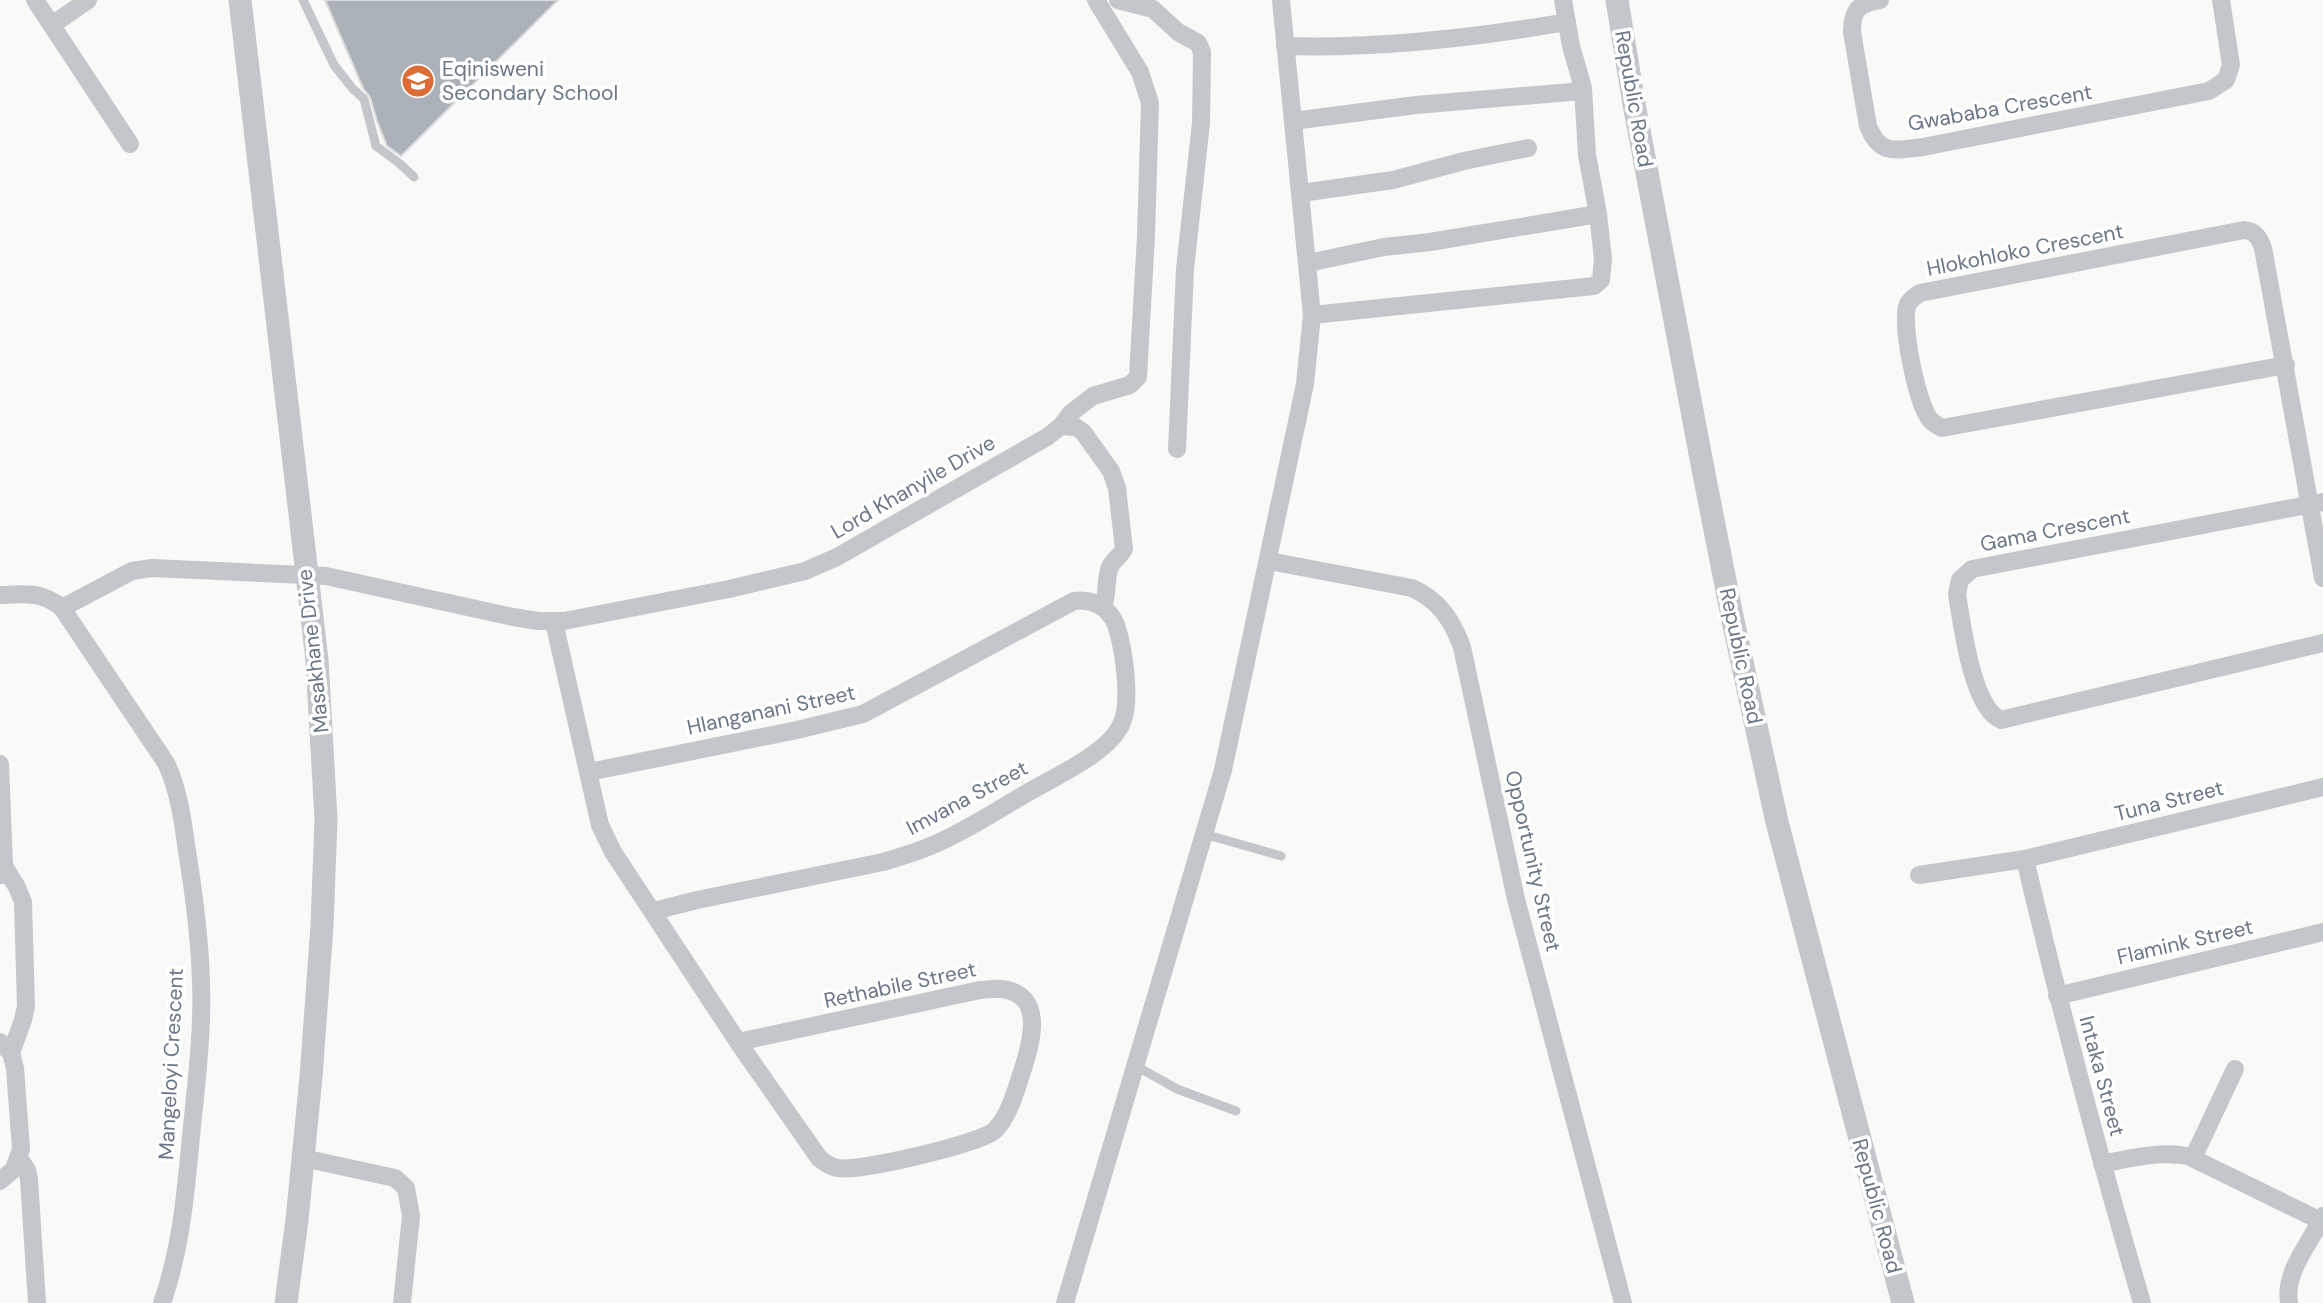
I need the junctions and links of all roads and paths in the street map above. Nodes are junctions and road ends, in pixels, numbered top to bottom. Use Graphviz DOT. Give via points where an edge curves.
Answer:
graph roads {
  1 [pos="35,0"];
  2 [pos="88,0"];
  3 [pos="240,0"];
  4 [pos="303,0"];
  5 [pos="1096,0"];
  6 [pos="1118,0"];
  7 [pos="1281,0"];
  8 [pos="1563,0"];
  9 [pos="1617,0"];
  10 [pos="1880,0"];
  11 [pos="2221,0"];
  12 [pos="1567,22"];
  13 [pos="52,25"];
  14 [pos="1285,46"];
  15 [pos="1583,91"];
  16 [pos="1293,121"];
  17 [pos="130,145"];
  18 [pos="1528,148"];
  19 [pos="414,177"];
  20 [pos="1301,193"];
  21 [pos="1598,214"];
  22 [pos="1308,263"];
  23 [pos="1312,314"];
  24 [pos="2286,365"];
  25 [pos="1061,426"];
  26 [pos="1177,449"];
  27 [pos="2316,503"];
  28 [pos="1269,561"];
  29 [pos="306,575"];
  30 [pos="2323,578"];
  31 [pos="0,595"];
  32 [pos="1103,607"];
  33 [pos="62,608"];
  34 [pos="554,622"];
  35 [pos="2323,643"];
  36 [pos="0,764"];
  37 [pos="589,772"];
  38 [pos="2323,787"];
  39 [pos="1204,834"];
  40 [pos="1281,856"];
  41 [pos="2025,859"];
  42 [pos="2,871"];
  43 [pos="1919,875"];
  44 [pos="653,911"];
  45 [pos="2323,933"];
  46 [pos="2057,996"];
  47 [pos="738,1042"];
  48 [pos="6,1047"];
  49 [pos="1136,1066"];
  50 [pos="2235,1069"];
  51 [pos="1236,1111"];
  52 [pos="19,1158"];
  53 [pos="303,1158"];
  54 [pos="2193,1158"];
  55 [pos="2102,1164"];
  56 [pos="0,1181"];
  57 [pos="2322,1220"];
  58 [pos="37,1303"];
  59 [pos="162,1303"];
  60 [pos="286,1303"];
  61 [pos="402,1303"];
  62 [pos="1065,1303"];
  63 [pos="1623,1303"];
  64 [pos="1903,1303"];
  65 [pos="2142,1303"];
  66 [pos="2289,1303"];
  1 -- 13 [label="street"];
  2 -- 13 [label="street"];
  3 -- 29 [label="street, Masakhane Drive"];
  4 -- 19 [label="lane" via="334,65 364,99 376,146"];
  5 -- 25 [label="street, Lord Khanyile Drive" via="1140,72 1150,103 1139,369 1133,383 1093,396"];
  6 -- 26 [label="street" via="1153,9 1198,43 1202,52"];
  7 -- 14 [label="street"];
  8 -- 12 [label="street"];
  9 -- 64 [label="street, Republic Road" via="1704,474 1777,822"];
  10 -- 11 [label="street, Gwababa Crescent" via="1855,10 1852,32 1868,126 1874,140 1889,150 1937,145 2209,91 2230,73"];
  12 -- 14 [label="street" via="1400,43"];
  12 -- 15 [label="street"];
  13 -- 17 [label="street"];
  14 -- 16 [label="street"];
  15 -- 16 [label="street"];
  15 -- 21 [label="street" via="1587,155"];
  16 -- 20 [label="street"];
  18 -- 20 [label="street" via="1393,180"];
  20 -- 22 [label="street"];
  21 -- 22 [label="street"];
  21 -- 23 [label="street" via="1603,269 1601,281 1594,286"];
  22 -- 23 [label="street"];
  23 -- 28 [label="street" via="1306,384"];
  24 -- 24 [label="street, Hlokohloko Crescent" via="1942,428 1928,417 1906,313 1920,293 2244,230 2258,236 2263,248"];
  24 -- 27 [label="street"];
  25 -- 32 [label="street" via="1076,427 1090,439 1117,488 1124,549 1109,570"];
  25 -- 34 [label="street, Lord Khanyile Drive" via="837,557 805,571"];
  27 -- 30 [label="street"];
  27 -- 35 [label="street, Gama Crescent" via="1972,569 1960,580 1956,594 1978,692 1985,707 2001,719"];
  28 -- 39 [label="street" via="1223,770"];
  28 -- 63 [label="street, Opportunity Street" via="1412,588 1436,602 1456,629 1516,899"];
  29 -- 33 [label="street, Lord Khanyile Drive" via="139,569"];
  29 -- 34 [label="street, Lord Khanyile Drive"];
  29 -- 53 [label="street, Masakhane Drive" via="317,660 326,818"];
  31 -- 33 [label="street" via="41,595"];
  32 -- 37 [label="street, Hlanganani Street" via="1086,600 1064,605 857,716"];
  32 -- 44 [label="street, Imvana Street" via="1118,632 1126,707 1120,729 1094,754 958,834 908,855"];
  33 -- 59 [label="street, Mangeloyi Crescent" via="168,768 183,820 195,900 202,984 197,1080 180,1232"];
  34 -- 37 [label="street, Rethabile Street"];
  36 -- 42 [label="street"];
  37 -- 44 [label="street, Rethabile Street" via="605,836"];
  38 -- 41 [label="street, Tuna Street"];
  39 -- 40 [label="lane"];
  39 -- 49 [label="street"];
  41 -- 43 [label="street, Tuna Street"];
  41 -- 46 [label="street, Intaka Street"];
  42 -- 48 [label="street" via="23,902 26,1006"];
  44 -- 47 [label="street, Rethabile Street"];
  45 -- 46 [label="street, Flamink Street"];
  46 -- 55 [label="street, Intaka Street"];
  47 -- 47 [label="street, Rethabile Street" via="819,1158 846,1168 970,1143 990,1134 1003,1120 1016,1091 1029,1052 1032,1015 1029,1006 1011,992 980,990"];
  48 -- 52 [label="street" via="16,1081"];
  49 -- 51 [label="lane" via="1177,1089"];
  49 -- 62 [label="street"];
  50 -- 54 [label="street"];
  52 -- 56 [label="street"];
  52 -- 58 [label="street" via="29,1180"];
  53 -- 60 [label="street, Masakhane Drive"];
  53 -- 61 [label="street" via="395,1178 406,1188 411,1216"];
  54 -- 55 [label="street" via="2174,1154"];
  54 -- 57 [label="street"];
  55 -- 65 [label="street, Intaka Street"];
  57 -- 66 [label="street" via="2290,1278"];
}
